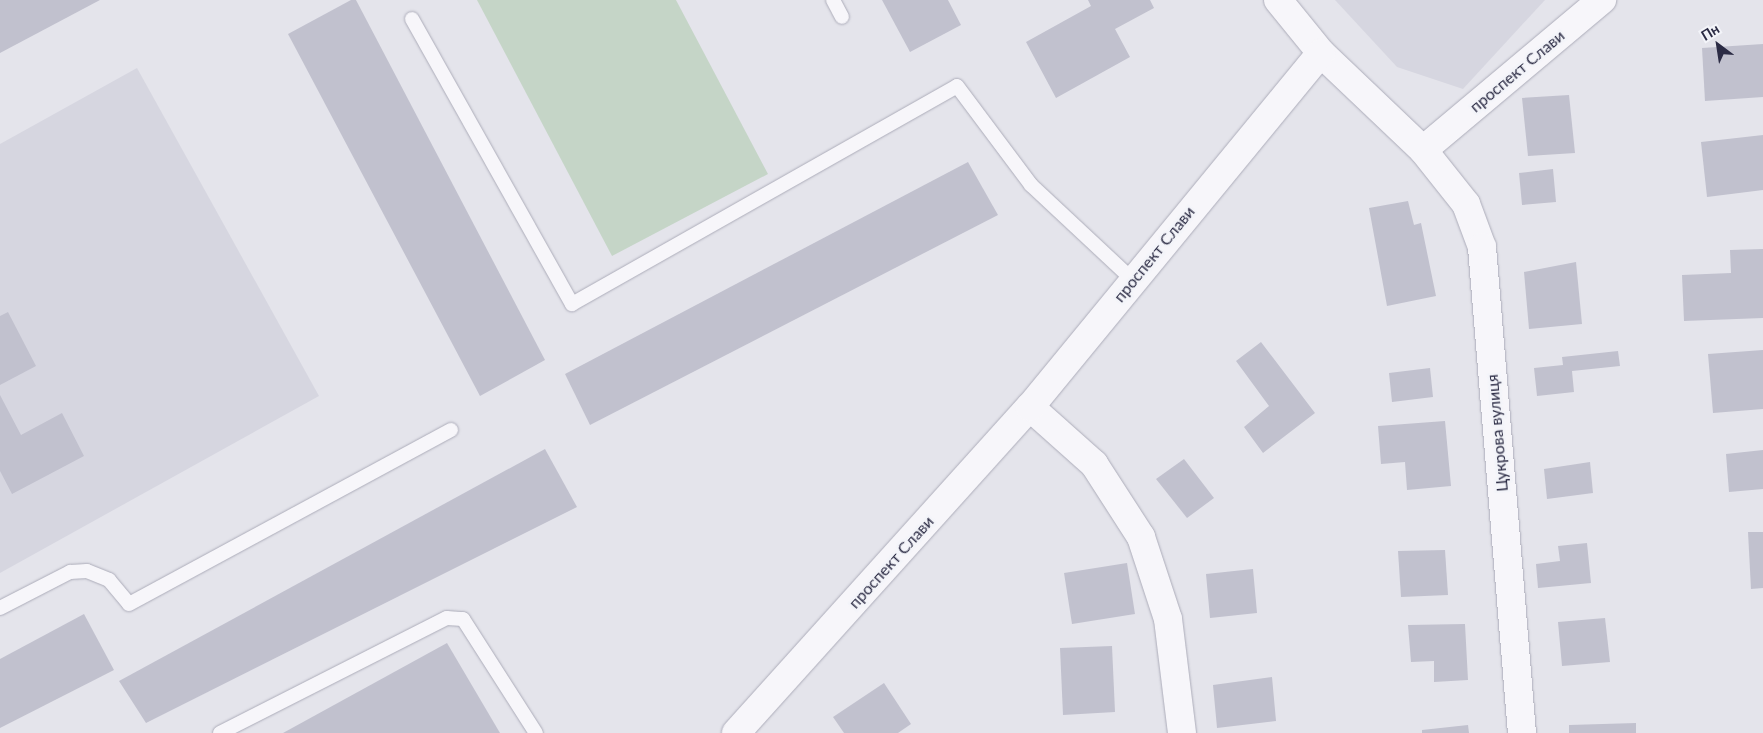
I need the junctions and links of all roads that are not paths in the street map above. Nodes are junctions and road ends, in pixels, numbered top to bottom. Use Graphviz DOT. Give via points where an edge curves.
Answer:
graph roads {
  1 [pos="833,0"];
  2 [pos="1278,0"];
  3 [pos="1602,0"];
  4 [pos="842,17"];
  5 [pos="412,20"];
  6 [pos="1321,53"];
  7 [pos="1423,150"];
  8 [pos="1133,280"];
  9 [pos="1030,407"];
  10 [pos="452,430"];
  11 [pos="0,608"];
  12 [pos="220,733"];
  13 [pos="536,733"];
  14 [pos="736,733"];
  15 [pos="1182,733"];
  16 [pos="1522,733"];
  1 -- 4 [label="lane"];
  2 -- 6 [label="street"];
  3 -- 7 [label="street, проспект Слави"];
  5 -- 8 [label="lane" via="572,304 957,86 1031,185"];
  6 -- 7 [label="street"];
  6 -- 8 [label="street, проспект Слави"];
  7 -- 16 [label="street, Цукрова вулиця" via="1466,204 1482,247"];
  8 -- 9 [label="street, проспект Слави"];
  9 -- 14 [label="street, проспект Слави"];
  9 -- 15 [label="street" via="1094,464 1141,537 1168,619"];
  10 -- 11 [label="lane" via="129,604 109,580 87,571 70,572"];
  12 -- 13 [label="lane" via="447,618 463,619"];
}
